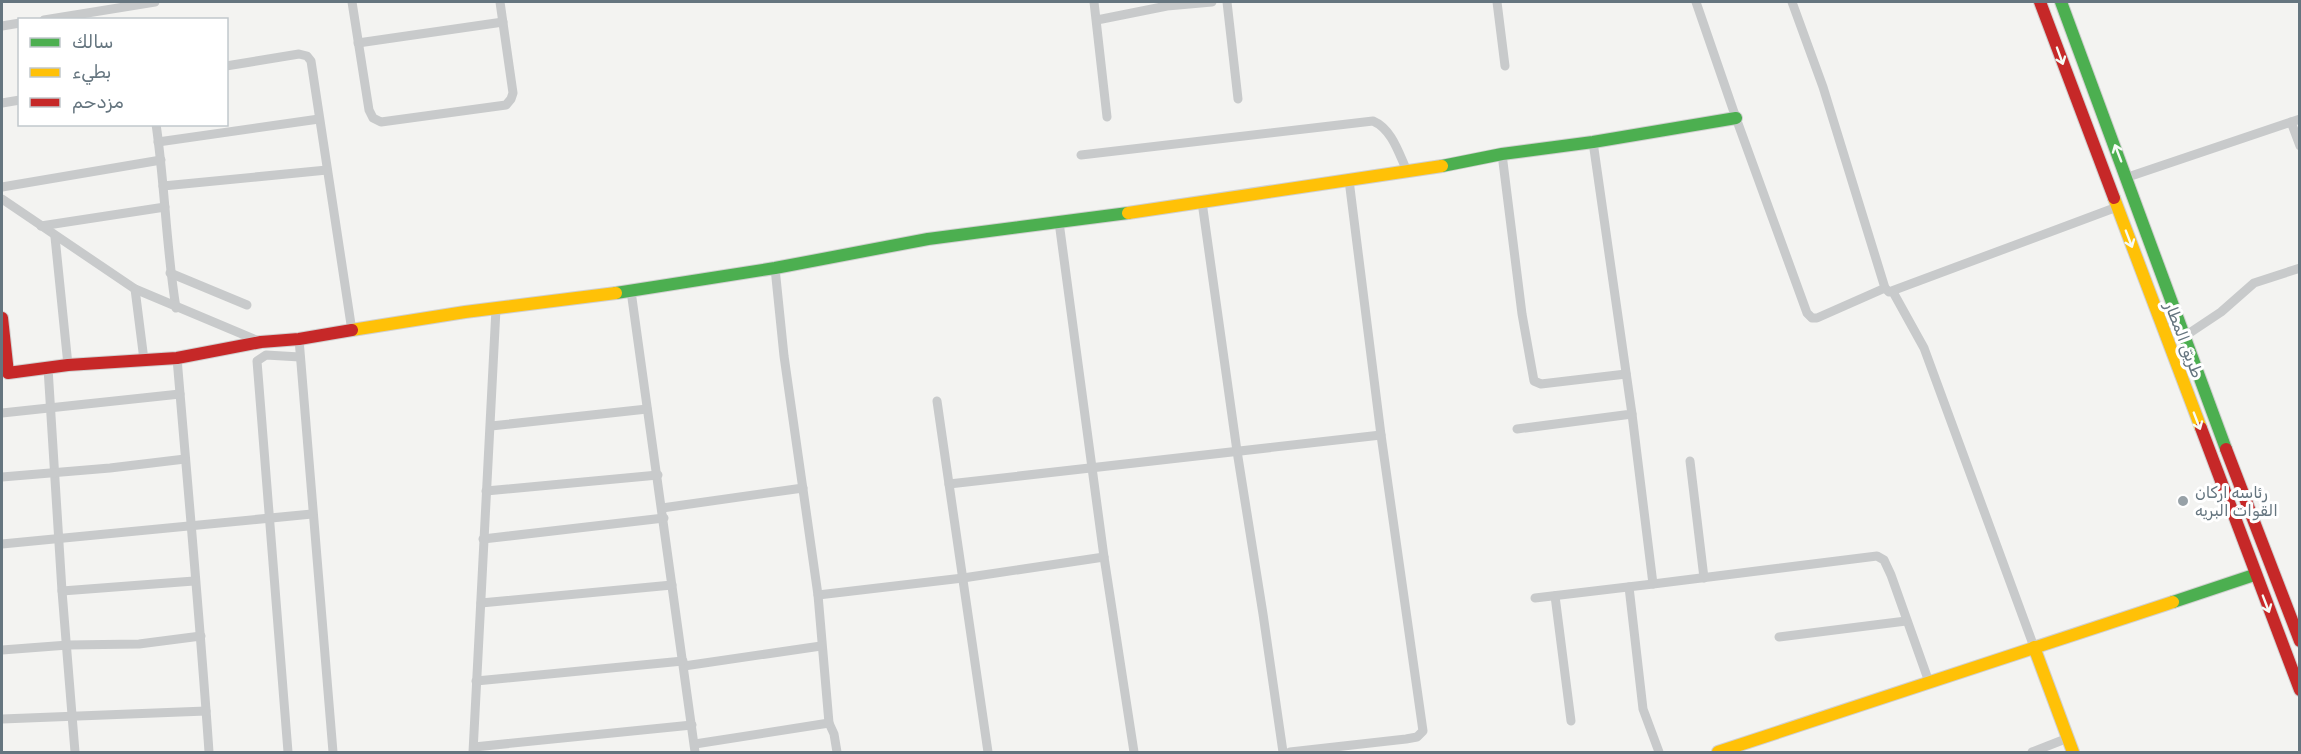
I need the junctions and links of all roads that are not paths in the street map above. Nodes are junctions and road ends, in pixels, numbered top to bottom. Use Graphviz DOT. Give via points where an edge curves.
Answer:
graph roads {
  1 [pos="155,2"];
  2 [pos="352,2"];
  3 [pos="500,2"];
  4 [pos="1094,2"];
  5 [pos="1212,2"];
  6 [pos="1227,2"];
  7 [pos="1497,2"];
  8 [pos="1696,2"];
  9 [pos="1791,2"];
  10 [pos="2040,2"];
  11 [pos="2061,2"];
  12 [pos="113,5"];
  13 [pos="53,18"];
  14 [pos="1096,20"];
  15 [pos="503,22"];
  16 [pos="18,24"];
  17 [pos="2,26"];
  18 [pos="358,43"];
  19 [pos="228,66"];
  20 [pos="1505,66"];
  21 [pos="1238,99"];
  22 [pos="18,100"];
  23 [pos="2,103"];
  24 [pos="1107,117"];
  25 [pos="1736,118"];
  26 [pos="319,119"];
  27 [pos="2295,121"];
  28 [pos="156,126"];
  29 [pos="158,141"];
  30 [pos="1593,142"];
  31 [pos="2300,146"];
  32 [pos="1502,154"];
  33 [pos="1081,155"];
  34 [pos="161,160"];
  35 [pos="327,170"];
  36 [pos="1407,171"];
  37 [pos="2128,177"];
  38 [pos="1349,180"];
  39 [pos="163,186"];
  40 [pos="2,187"];
  41 [pos="2,199"];
  42 [pos="1202,202"];
  43 [pos="165,207"];
  44 [pos="2117,207"];
  45 [pos="1059,222"];
  46 [pos="41,226"];
  47 [pos="55,237"];
  48 [pos="775,268"];
  49 [pos="2300,268"];
  50 [pos="170,273"];
  51 [pos="135,290"];
  52 [pos="1889,290"];
  53 [pos="631,291"];
  54 [pos="247,305"];
  55 [pos="176,308"];
  56 [pos="496,309"];
  57 [pos="2,318"];
  58 [pos="352,331"];
  59 [pos="2186,336"];
  60 [pos="299,339"];
  61 [pos="261,342"];
  62 [pos="3,346"];
  63 [pos="300,357"];
  64 [pos="177,358"];
  65 [pos="144,360"];
  66 [pos="68,365"];
  67 [pos="48,368"];
  68 [pos="1626,374"];
  69 [pos="180,394"];
  70 [pos="937,400"];
  71 [pos="51,408"];
  72 [pos="647,409"];
  73 [pos="2,413"];
  74 [pos="1632,414"];
  75 [pos="491,426"];
  76 [pos="1517,429"];
  77 [pos="1381,435"];
  78 [pos="1237,451"];
  79 [pos="185,459"];
  80 [pos="1690,461"];
  81 [pos="1093,467"];
  82 [pos="55,471"];
  83 [pos="658,475"];
  84 [pos="2,477"];
  85 [pos="949,484"];
  86 [pos="803,488"];
  87 [pos="486,491"];
  88 [pos="663,513"];
  89 [pos="312,514"];
  90 [pos="268,518"];
  91 [pos="191,525"];
  92 [pos="58,537"];
  93 [pos="483,539"];
  94 [pos="2,544"];
  95 [pos="1104,557"];
  96 [pos="2254,575"];
  97 [pos="963,578"];
  98 [pos="1704,578"];
  99 [pos="194,581"];
  100 [pos="1653,584"];
  101 [pos="672,585"];
  102 [pos="1629,587"];
  103 [pos="62,591"];
  104 [pos="818,595"];
  105 [pos="1554,596"];
  106 [pos="1535,598"];
  107 [pos="481,603"];
  108 [pos="1906,621"];
  109 [pos="201,636"];
  110 [pos="1779,637"];
  111 [pos="2300,640"];
  112 [pos="68,645"];
  113 [pos="821,646"];
  114 [pos="2034,647"];
  115 [pos="2,650"];
  116 [pos="684,664"];
  117 [pos="476,681"];
  118 [pos="1929,682"];
  119 [pos="2300,690"];
  120 [pos="206,711"];
  121 [pos="73,716"];
  122 [pos="2,719"];
  123 [pos="1571,721"];
  124 [pos="829,723"];
  125 [pos="692,725"];
  126 [pos="2068,738"];
  127 [pos="1381,742"];
  128 [pos="695,748"];
  129 [pos="473,750"];
  130 [pos="75,753"];
  131 [pos="209,753"];
  132 [pos="288,753"];
  133 [pos="333,753"];
  134 [pos="837,753"];
  135 [pos="988,753"];
  136 [pos="1134,753"];
  137 [pos="1282,753"];
  138 [pos="1290,753"];
  139 [pos="1384,753"];
  140 [pos="1659,753"];
  141 [pos="1718,753"];
  142 [pos="2032,753"];
  143 [pos="2073,753"];
  1 -- 12 [label="street"];
  2 -- 18 [label="street"];
  3 -- 15 [label="street"];
  4 -- 14 [label="street"];
  5 -- 14 [label="street"];
  6 -- 21 [label="street"];
  7 -- 20 [label="street"];
  8 -- 25 [label="street"];
  9 -- 52 [label="street"];
  10 -- 44 [label="main road, طريق المطار, one-way"];
  37 -- 11 [label="main road, طريق المطار, one-way"];
  12 -- 13 [label="street"];
  14 -- 24 [label="street"];
  15 -- 18 [label="street"];
  15 -- 18 [label="street" via="513,93 506,105 381,122 369,110"];
  16 -- 17 [label="street"];
  19 -- 26 [label="street" via="307,56"];
  22 -- 23 [label="street"];
  25 -- 30 [label="main road"];
  25 -- 52 [label="street" via="1807,313 1817,318"];
  26 -- 29 [label="street"];
  26 -- 35 [label="street"];
  27 -- 31 [label="street"];
  27 -- 37 [label="street"];
  28 -- 29 [label="street"];
  29 -- 34 [label="street"];
  30 -- 32 [label="main road"];
  30 -- 68 [label="street"];
  32 -- 36 [label="main road"];
  32 -- 68 [label="street" via="1534,381 1541,384"];
  33 -- 36 [label="street" via="1373,121 1386,130"];
  34 -- 39 [label="street"];
  34 -- 40 [label="street"];
  35 -- 39 [label="street"];
  35 -- 58 [label="street"];
  36 -- 38 [label="main road"];
  37 -- 59 [label="main road, طريق المطار"];
  38 -- 42 [label="main road"];
  38 -- 77 [label="street"];
  39 -- 43 [label="street"];
  41 -- 46 [label="street"];
  42 -- 45 [label="main road"];
  42 -- 78 [label="street"];
  43 -- 46 [label="street"];
  43 -- 50 [label="street"];
  44 -- 52 [label="street"];
  44 -- 96 [label="main road, طريق المطار, one-way"];
  45 -- 48 [label="main road" via="928,239"];
  45 -- 81 [label="street"];
  46 -- 47 [label="street"];
  47 -- 51 [label="street"];
  47 -- 66 [label="street"];
  48 -- 53 [label="main road"];
  48 -- 86 [label="street"];
  49 -- 59 [label="street" via="2254,283"];
  50 -- 54 [label="street"];
  50 -- 55 [label="street"];
  51 -- 55 [label="street"];
  51 -- 65 [label="street"];
  52 -- 114 [label="street" via="1924,348"];
  53 -- 56 [label="main road"];
  53 -- 72 [label="street"];
  55 -- 61 [label="street"];
  56 -- 58 [label="main road"];
  56 -- 75 [label="street"];
  57 -- 62 [label="main road"];
  58 -- 60 [label="main road"];
  59 -- 111 [label="main road, طريق المطار"];
  60 -- 61 [label="main road"];
  60 -- 63 [label="street"];
  61 -- 64 [label="main road"];
  62 -- 67 [label="main road" via="8,373"];
  63 -- 89 [label="street"];
  63 -- 90 [label="street" via="266,356 256,361"];
  64 -- 65 [label="main road"];
  64 -- 69 [label="street"];
  65 -- 66 [label="main road"];
  66 -- 67 [label="main road"];
  67 -- 71 [label="street"];
  68 -- 74 [label="street"];
  69 -- 71 [label="street"];
  69 -- 79 [label="street"];
  70 -- 85 [label="street"];
  71 -- 73 [label="street"];
  71 -- 82 [label="street"];
  72 -- 75 [label="street"];
  72 -- 83 [label="street"];
  74 -- 76 [label="street"];
  74 -- 100 [label="street"];
  75 -- 87 [label="street"];
  77 -- 78 [label="street"];
  77 -- 127 [label="street" via="1423,732 1417,737"];
  78 -- 81 [label="street"];
  78 -- 137 [label="street"];
  79 -- 82 [label="street"];
  79 -- 91 [label="street"];
  80 -- 98 [label="street"];
  81 -- 85 [label="street"];
  81 -- 95 [label="street"];
  82 -- 84 [label="street"];
  82 -- 92 [label="street"];
  83 -- 87 [label="street"];
  83 -- 88 [label="street"];
  85 -- 97 [label="street"];
  86 -- 88 [label="street"];
  86 -- 104 [label="street"];
  87 -- 93 [label="street"];
  88 -- 93 [label="street"];
  88 -- 101 [label="street"];
  89 -- 90 [label="street"];
  89 -- 133 [label="street"];
  90 -- 91 [label="street"];
  90 -- 132 [label="street"];
  91 -- 92 [label="street"];
  91 -- 99 [label="street"];
  92 -- 94 [label="street"];
  92 -- 103 [label="street"];
  93 -- 107 [label="street"];
  95 -- 97 [label="street"];
  95 -- 136 [label="street"];
  96 -- 114 [label="main road"];
  96 -- 119 [label="main road, طريق المطار, one-way"];
  97 -- 104 [label="street"];
  97 -- 135 [label="street"];
  98 -- 100 [label="street"];
  98 -- 108 [label="street" via="1877,556 1884,560"];
  99 -- 103 [label="street"];
  99 -- 109 [label="street"];
  100 -- 102 [label="street"];
  101 -- 107 [label="street"];
  101 -- 116 [label="street"];
  102 -- 105 [label="street"];
  102 -- 140 [label="street" via="1643,709"];
  103 -- 112 [label="street"];
  104 -- 113 [label="street"];
  105 -- 106 [label="street"];
  105 -- 123 [label="street"];
  107 -- 117 [label="street"];
  108 -- 110 [label="street"];
  108 -- 118 [label="street"];
  109 -- 112 [label="street" via="139,644"];
  109 -- 120 [label="street"];
  112 -- 115 [label="street"];
  112 -- 121 [label="street"];
  113 -- 116 [label="street"];
  113 -- 124 [label="street"];
  114 -- 118 [label="main road"];
  114 -- 126 [label="main road"];
  116 -- 117 [label="street"];
  116 -- 125 [label="street"];
  117 -- 129 [label="street"];
  118 -- 141 [label="main road"];
  120 -- 121 [label="street"];
  120 -- 131 [label="street"];
  121 -- 122 [label="street"];
  121 -- 130 [label="street"];
  124 -- 128 [label="street"];
  124 -- 134 [label="street"];
  125 -- 128 [label="street"];
  125 -- 129 [label="street"];
  126 -- 142 [label="street"];
  126 -- 143 [label="main road"];
  127 -- 138 [label="street"];
  127 -- 139 [label="street"];
}
